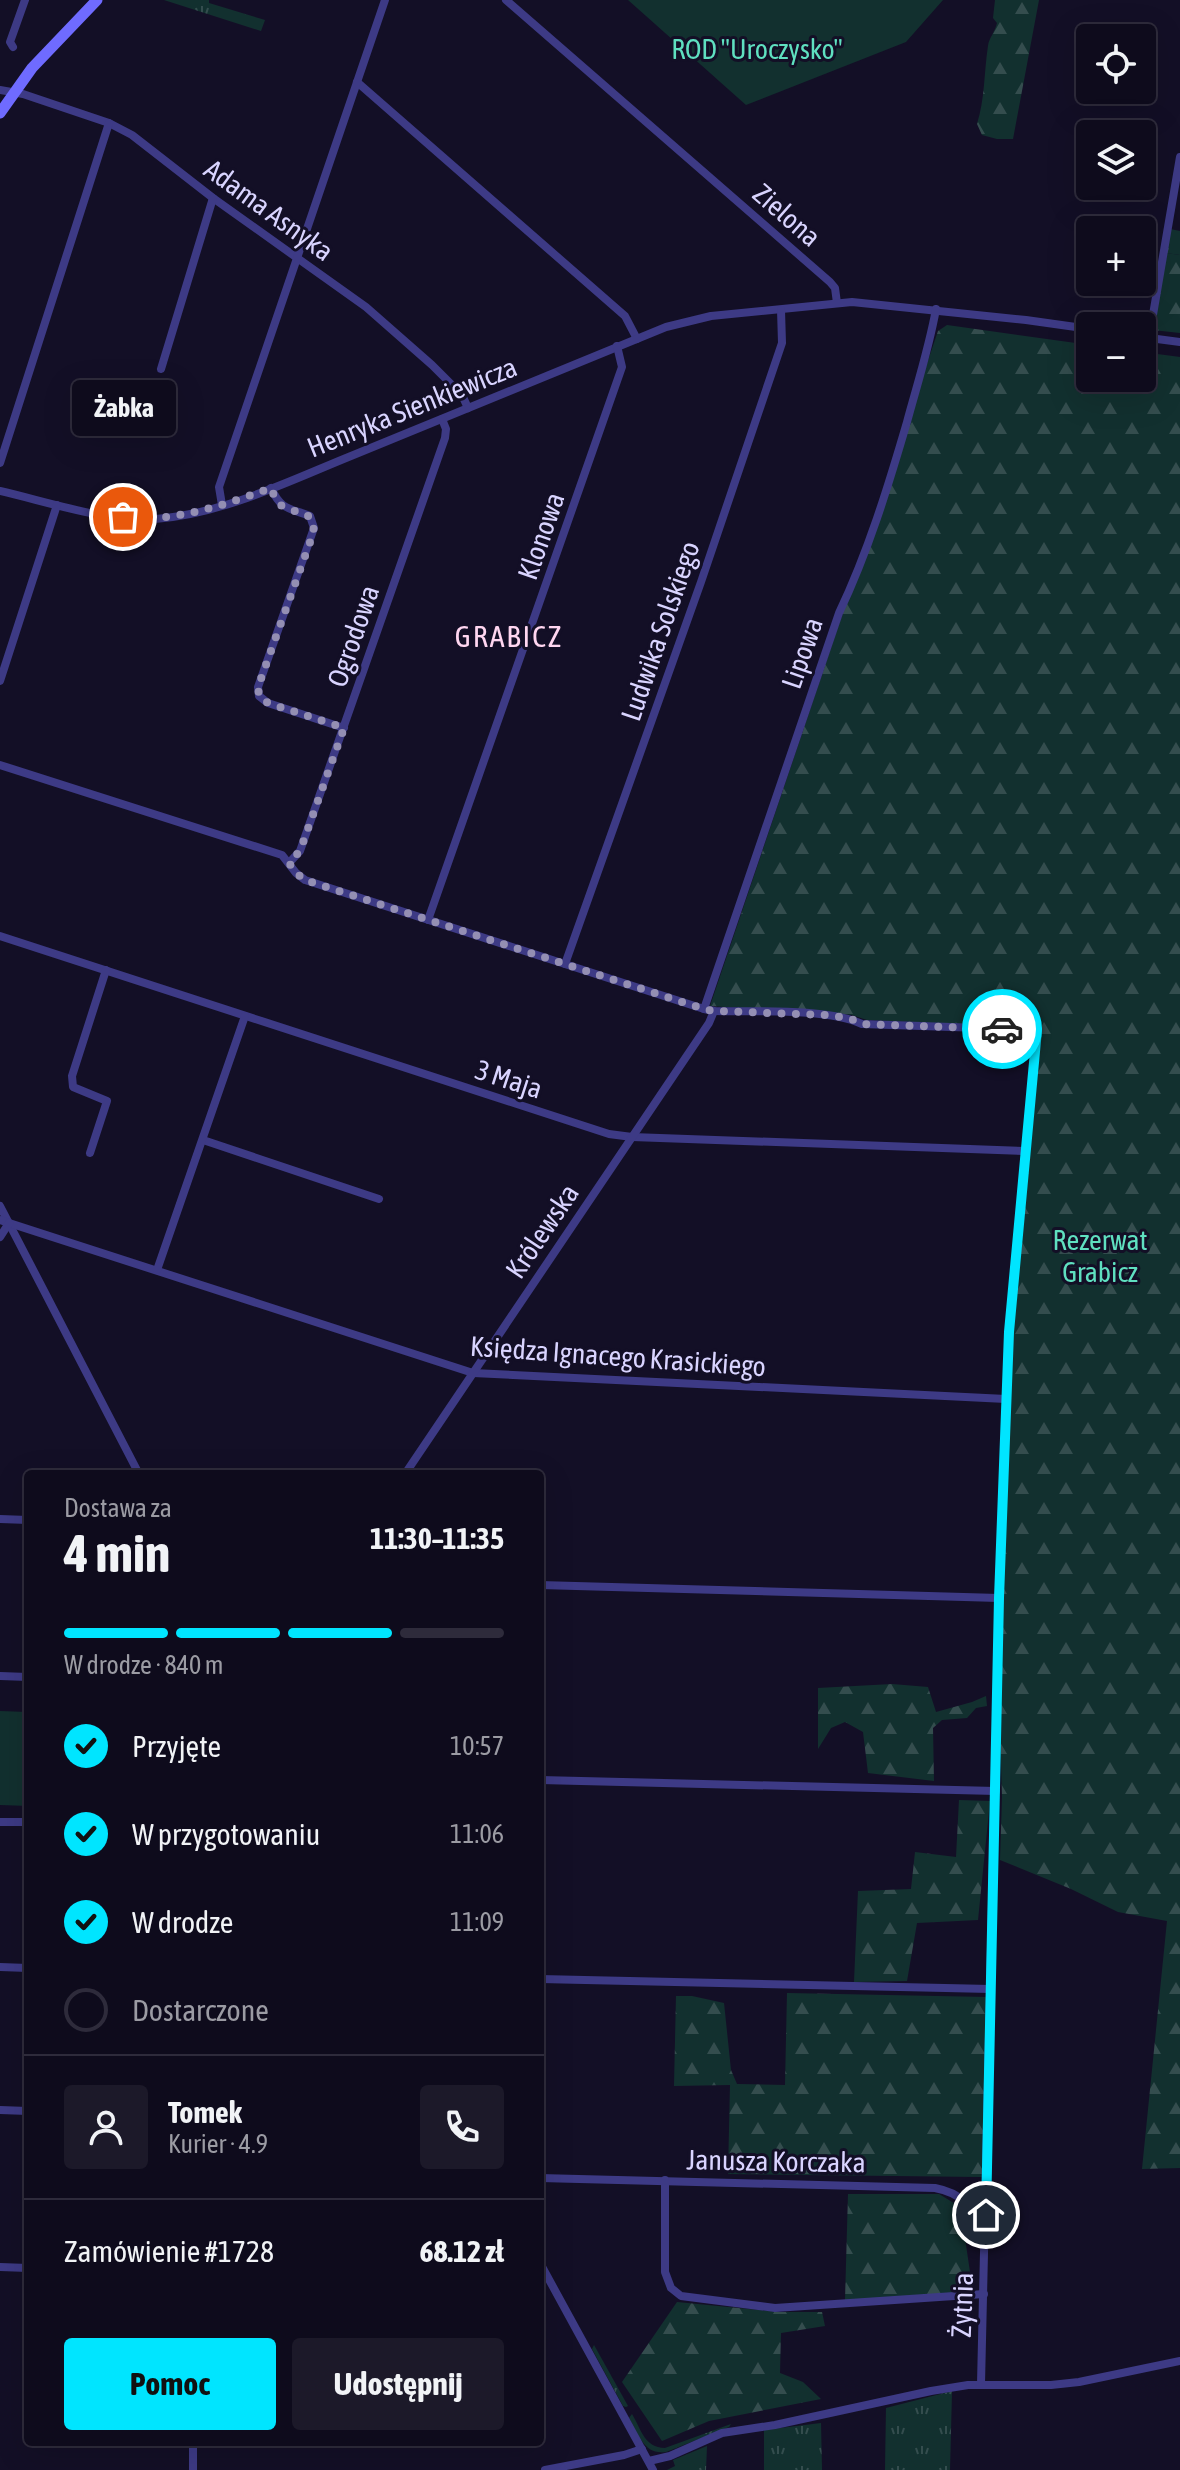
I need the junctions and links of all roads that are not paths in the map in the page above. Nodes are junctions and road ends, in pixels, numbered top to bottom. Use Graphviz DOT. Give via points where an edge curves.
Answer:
graph roads {
  1 [pos="25,0"];
  2 [pos="97,0"];
  3 [pos="385,0"];
  4 [pos="506,0"];
  5 [pos="13,47"];
  6 [pos="357,82"];
  7 [pos="0,90"];
  8 [pos="14,92"];
  9 [pos="0,113"];
  10 [pos="109,123"];
  11 [pos="1180,157"];
  12 [pos="213,198"];
  13 [pos="297,258"];
  14 [pos="837,303"];
  15 [pos="936,309"];
  16 [pos="781,310"];
  17 [pos="1151,312"];
  18 [pos="1076,327"];
  19 [pos="637,339"];
  20 [pos="1156,339"];
  21 [pos="1180,342"];
  22 [pos="617,346"];
  23 [pos="161,369"];
  24 [pos="468,408"];
  25 [pos="442,419"];
  26 [pos="0,463"];
  27 [pos="271,488"];
  28 [pos="0,491"];
  29 [pos="57,505"];
  30 [pos="222,505"];
  31 [pos="0,681"];
  32 [pos="344,728"];
  33 [pos="0,765"];
  34 [pos="289,863"];
  35 [pos="428,920"];
  36 [pos="0,936"];
  37 [pos="565,964"];
  38 [pos="106,970"];
  39 [pos="704,1009"];
  40 [pos="714,1011"];
  41 [pos="245,1016"];
  42 [pos="632,1137"];
  43 [pos="203,1140"];
  44 [pos="1026,1151"];
  45 [pos="90,1153"];
  46 [pos="379,1199"];
  47 [pos="0,1206"];
  48 [pos="4,1222"];
  49 [pos="0,1237"];
  50 [pos="157,1270"];
  51 [pos="473,1373"];
  52 [pos="1006,1399"];
  53 [pos="137,1470"];
  54 [pos="408,1470"];
  55 [pos="0,1519"];
  56 [pos="24,1520"];
  57 [pos="544,1585"];
  58 [pos="999,1598"];
  59 [pos="0,1676"];
  60 [pos="24,1677"];
  61 [pos="544,1780"];
  62 [pos="996,1791"];
  63 [pos="0,1822"];
  64 [pos="24,1822"];
  65 [pos="0,1967"];
  66 [pos="24,1968"];
  67 [pos="544,1979"];
  68 [pos="991,1989"];
  69 [pos="0,2110"];
  70 [pos="24,2111"];
  71 [pos="544,2178"];
  72 [pos="665,2180"];
  73 [pos="985,2239"];
  74 [pos="0,2267"];
  75 [pos="24,2268"];
  76 [pos="544,2276"];
  77 [pos="984,2294"];
  78 [pos="1180,2361"];
  79 [pos="981,2384"];
  80 [pos="193,2446"];
  81 [pos="642,2449"];
  82 [pos="651,2466"];
  83 [pos="193,2470"];
  84 [pos="545,2470"];
  1 -- 5 [label="street" via="10,42"];
  2 -- 8 [label="main road"];
  3 -- 6 [label="street"];
  4 -- 14 [label="street, Zielona" via="830,282"];
  6 -- 13 [label="street"];
  6 -- 19 [label="street" via="625,316"];
  7 -- 8 [label="street, Adama Asnyka"];
  8 -- 9 [label="main road"];
  8 -- 10 [label="street, Adama Asnyka"];
  10 -- 12 [label="street, Adama Asnyka"];
  10 -- 26 [label="street"];
  11 -- 17 [label="street"];
  12 -- 13 [label="street, Adama Asnyka"];
  12 -- 23 [label="street"];
  13 -- 24 [label="street, Adama Asnyka" via="406,340 462,395"];
  13 -- 30 [label="street" via="219,487"];
  14 -- 15 [label="street"];
  14 -- 16 [label="street, Henryka Sienkiewicza"];
  15 -- 18 [label="street"];
  15 -- 39 [label="street, Lipowa" via="893,468"];
  16 -- 19 [label="street, Henryka Sienkiewicza" via="698,318"];
  16 -- 37 [label="street, Ludwika Solskiego" via="782,343"];
  19 -- 22 [label="street, Henryka Sienkiewicza"];
  20 -- 21 [label="street"];
  22 -- 24 [label="street, Henryka Sienkiewicza"];
  22 -- 35 [label="street, Klonowa" via="622,367"];
  24 -- 25 [label="street, Henryka Sienkiewicza"];
  25 -- 27 [label="street, Henryka Sienkiewicza"];
  25 -- 32 [label="street, Ogrodowa" via="445,438"];
  27 -- 30 [label="street, Henryka Sienkiewicza"];
  27 -- 32 [label="street" via="283,506 310,516 314,528 259,696"];
  28 -- 29 [label="street, Henryka Sienkiewicza"];
  29 -- 30 [label="street, Henryka Sienkiewicza" via="140,519"];
  29 -- 31 [label="street"];
  32 -- 34 [label="street, Ogrodowa" via="300,851"];
  33 -- 34 [label="street" via="282,855"];
  34 -- 35 [label="street" via="305,880"];
  35 -- 37 [label="street"];
  36 -- 38 [label="street, 3 Maja"];
  37 -- 39 [label="street"];
  38 -- 41 [label="street, 3 Maja"];
  38 -- 45 [label="street" via="72,1076 73,1087 107,1101"];
  39 -- 40 [label="street"];
  40 -- 42 [label="street, Królewska"];
  40 -- 44 [label="street, Żytnia" via="827,1015 862,1024 1037,1030"];
  41 -- 42 [label="street, 3 Maja" via="609,1134"];
  41 -- 43 [label="street"];
  42 -- 44 [label="street, 3 Maja"];
  42 -- 51 [label="street, Królewska"];
  43 -- 46 [label="street"];
  43 -- 50 [label="street"];
  44 -- 52 [label="street, Żytnia"];
  47 -- 48 [label="street"];
  48 -- 49 [label="street"];
  48 -- 50 [label="street, Księdza Ignacego Krasickiego"];
  48 -- 53 [label="street"];
  50 -- 51 [label="street, Księdza Ignacego Krasickiego"];
  51 -- 52 [label="street, Księdza Ignacego Krasickiego"];
  51 -- 54 [label="street, Królewska"];
  52 -- 58 [label="street, Żytnia"];
  55 -- 56 [label="street"];
  57 -- 58 [label="street"];
  58 -- 62 [label="street, Żytnia"];
  59 -- 60 [label="street"];
  61 -- 62 [label="street"];
  62 -- 68 [label="street, Żytnia"];
  63 -- 64 [label="street"];
  65 -- 66 [label="street"];
  67 -- 68 [label="street"];
  68 -- 73 [label="street, Żytnia"];
  69 -- 70 [label="street"];
  71 -- 72 [label="street, Janusza Korczaka"];
  72 -- 73 [label="street, Janusza Korczaka" via="935,2188 966,2202"];
  72 -- 77 [label="street" via="665,2272 681,2296 775,2308"];
  73 -- 77 [label="street, Żytnia"];
  74 -- 75 [label="street"];
  76 -- 81 [label="street"];
  77 -- 79 [label="street, Żytnia"];
  78 -- 79 [label="street" via="1065,2384"];
  79 -- 82 [label="street" via="731,2431"];
  80 -- 83 [label="street"];
  81 -- 82 [label="street"];
  81 -- 84 [label="street"];
}
